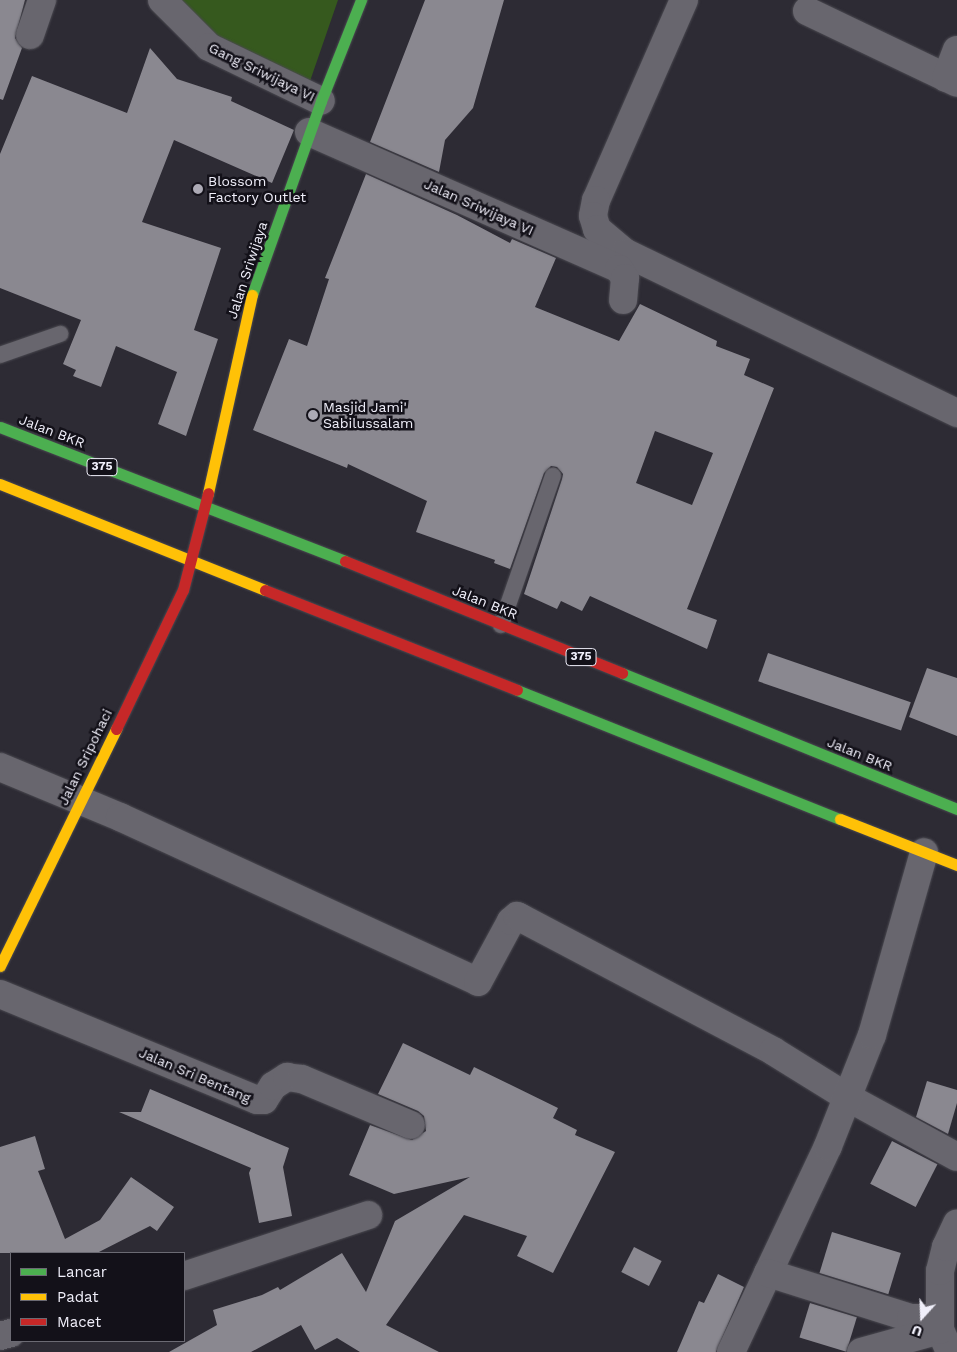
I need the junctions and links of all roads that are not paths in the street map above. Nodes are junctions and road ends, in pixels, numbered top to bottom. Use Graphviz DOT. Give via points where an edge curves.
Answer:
graph roads {
  1 [pos="42,0"];
  2 [pos="162,0"];
  3 [pos="361,0"];
  4 [pos="684,0"];
  5 [pos="807,11"];
  6 [pos="30,35"];
  7 [pos="957,50"];
  8 [pos="951,80"];
  9 [pos="321,101"];
  10 [pos="309,132"];
  11 [pos="623,300"];
  12 [pos="60,334"];
  13 [pos="0,356"];
  14 [pos="957,413"];
  15 [pos="0,427"];
  16 [pos="553,476"];
  17 [pos="0,484"];
  18 [pos="205,504"];
  19 [pos="192,560"];
  20 [pos="501,625"];
  21 [pos="0,768"];
  22 [pos="81,800"];
  23 [pos="957,810"];
  24 [pos="924,852"];
  25 [pos="957,865"];
  26 [pos="0,966"];
  27 [pos="0,994"];
  28 [pos="847,1097"];
  29 [pos="411,1126"];
  30 [pos="957,1157"];
  31 [pos="368,1215"];
  32 [pos="957,1223"];
  33 [pos="768,1273"];
  34 [pos="185,1276"];
  35 [pos="943,1333"];
  36 [pos="731,1352"];
  37 [pos="861,1352"];
  1 -- 6 [label="street"];
  2 -- 9 [label="street, Gang Sriwijaya VI" via="209,47"];
  3 -- 9 [label="main road, Jalan Sriwijaya"];
  4 -- 14 [label="street" via="596,200 593,216 597,229 626,252"];
  5 -- 8 [label="street"];
  7 -- 8 [label="street"];
  9 -- 10 [label="main road, Jalan Sriwijaya"];
  10 -- 11 [label="street, Jalan Sriwijaya VI" via="619,269 625,278"];
  10 -- 18 [label="main road, Jalan Sriwijaya" via="248,307"];
  12 -- 13 [label="lane"];
  15 -- 18 [label="main road, Jalan BKR / 375"];
  16 -- 20 [label="lane"];
  17 -- 19 [label="main road"];
  18 -- 19 [label="main road, Jalan Sriwijaya"];
  18 -- 20 [label="main road, Jalan BKR / 375"];
  19 -- 22 [label="main road, Jalan Sripohaci" via="183,590"];
  19 -- 24 [label="main road"];
  20 -- 23 [label="main road, Jalan BKR / 375"];
  21 -- 22 [label="street"];
  22 -- 26 [label="main road, Jalan Sripohaci"];
  22 -- 28 [label="street" via="478,982 511,921 517,916 773,1051"];
  24 -- 25 [label="main road"];
  24 -- 28 [label="street" via="872,1035"];
  27 -- 29 [label="street, Jalan Sri Bentang" via="257,1100 264,1100 273,1086 287,1077 302,1079"];
  28 -- 30 [label="street"];
  28 -- 33 [label="street"];
  31 -- 34 [label="street"];
  32 -- 35 [label="street" via="940,1271"];
  33 -- 35 [label="street" via="911,1318"];
  33 -- 36 [label="street"];
  35 -- 37 [label="street"];
}
